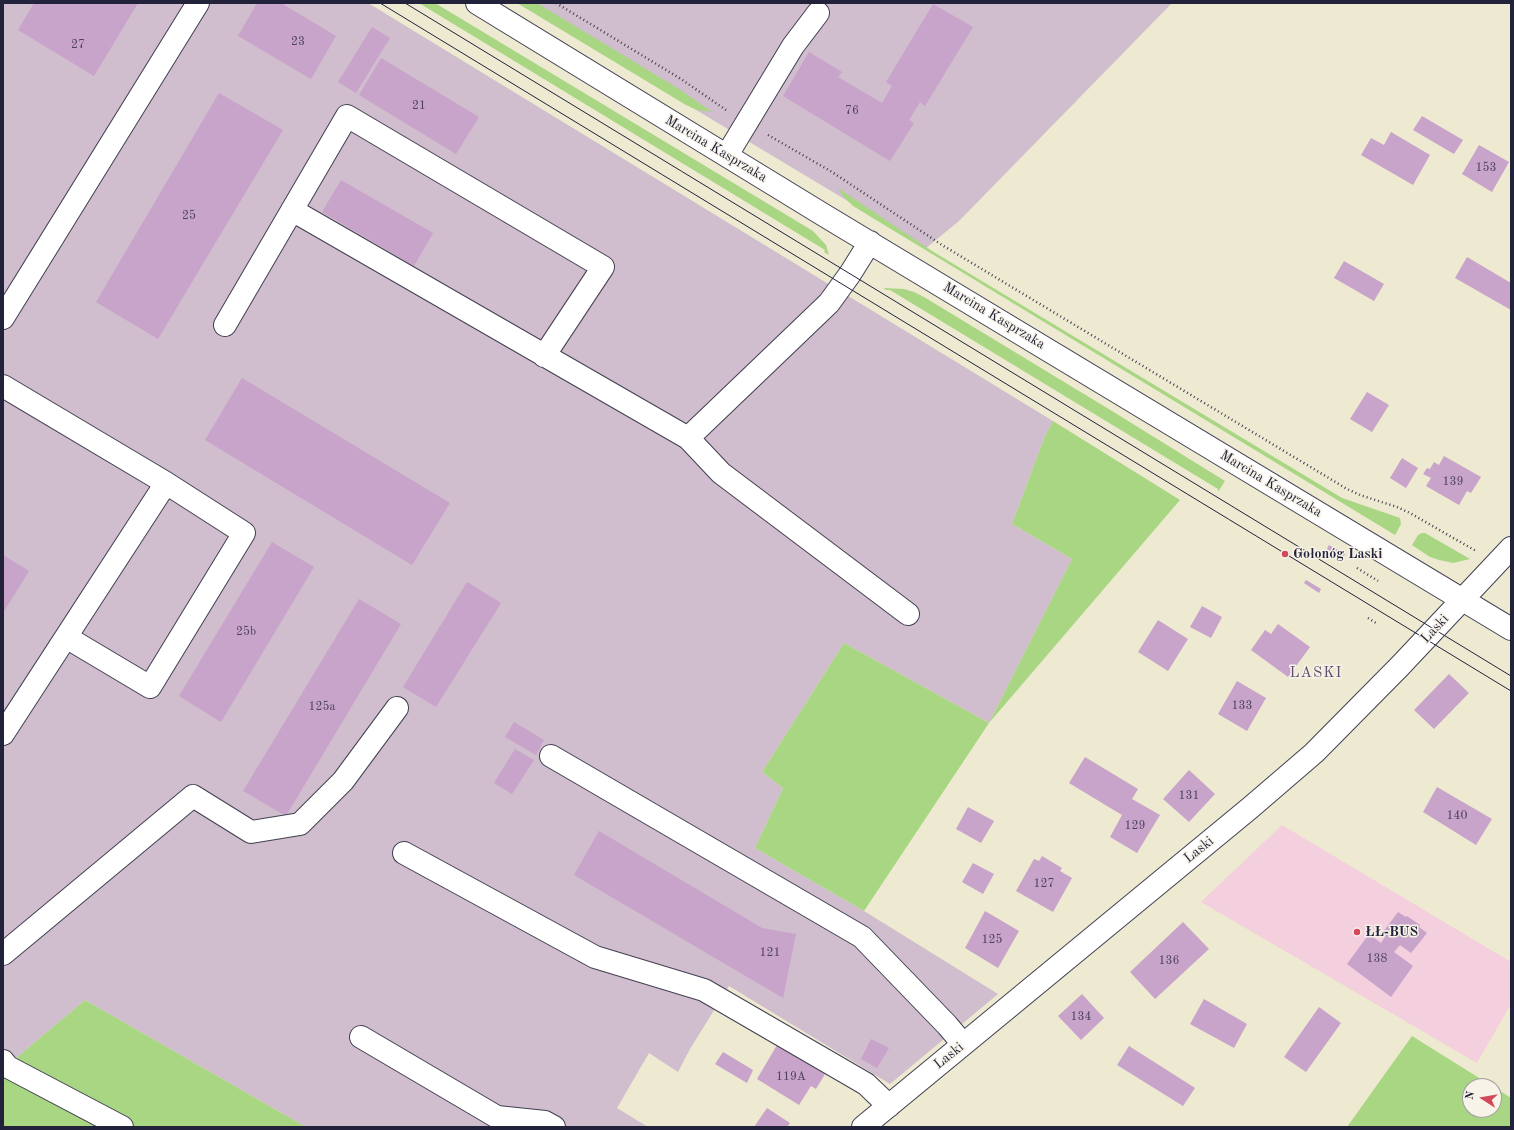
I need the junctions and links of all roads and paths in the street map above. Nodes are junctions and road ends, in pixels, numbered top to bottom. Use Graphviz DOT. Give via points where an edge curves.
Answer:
graph roads {
  1 [pos="198,3"];
  2 [pos="556,3"];
  3 [pos="479,4"];
  4 [pos="818,13"];
  5 [pos="747,123"];
  6 [pos="727,156"];
  7 [pos="292,210"];
  8 [pos="870,242"];
  9 [pos="3,318"];
  10 [pos="225,325"];
  11 [pos="544,356"];
  12 [pos="3,386"];
  13 [pos="688,438"];
  14 [pos="166,483"];
  15 [pos="1511,548"];
  16 [pos="1482,554"];
  17 [pos="1358,568"];
  18 [pos="1378,581"];
  19 [pos="1462,600"];
  20 [pos="908,614"];
  21 [pos="1368,618"];
  22 [pos="1376,623"];
  23 [pos="1511,629"];
  24 [pos="66,636"];
  25 [pos="397,708"];
  26 [pos="3,734"];
  27 [pos="551,756"];
  28 [pos="404,853"];
  29 [pos="3,954"];
  30 [pos="362,1037"];
  31 [pos="963,1044"];
  32 [pos="3,1061"];
  33 [pos="889,1106"];
  34 [pos="122,1127"];
  35 [pos="554,1127"];
  36 [pos="863,1127"];
  1 -- 9 [label="street"];
  2 -- 5 [label="path" via="681,79"];
  3 -- 6 [label="street, Marcina Kasprzaka"];
  4 -- 5 [label="street" via="793,46"];
  5 -- 6 [label="street"];
  5 -- 16 [label="path" via="832,172 948,249 1347,489 1410,513"];
  6 -- 8 [label="street, Marcina Kasprzaka"];
  7 -- 10 [label="street"];
  7 -- 11 [label="street"];
  7 -- 11 [label="street" via="347,116 603,267"];
  8 -- 13 [label="street" via="829,302"];
  8 -- 19 [label="street, Marcina Kasprzaka"];
  11 -- 13 [label="street"];
  12 -- 14 [label="street"];
  13 -- 20 [label="street" via="721,473"];
  14 -- 24 [label="street"];
  14 -- 24 [label="street" via="244,532 150,687"];
  15 -- 19 [label="street, Laski"];
  17 -- 18 [label="path"];
  19 -- 23 [label="street, Marcina Kasprzaka"];
  19 -- 31 [label="street, Laski" via="1314,753"];
  21 -- 22 [label="path"];
  24 -- 26 [label="street"];
  25 -- 29 [label="street" via="343,781 300,824 251,832 193,796"];
  27 -- 31 [label="street" via="862,938"];
  28 -- 33 [label="street" via="595,957 704,990 866,1084"];
  30 -- 35 [label="street" via="497,1117 545,1122"];
  31 -- 33 [label="street, Laski"];
  32 -- 34 [label="street" via="8,1067"];
  33 -- 36 [label="street, Laski"];
}
